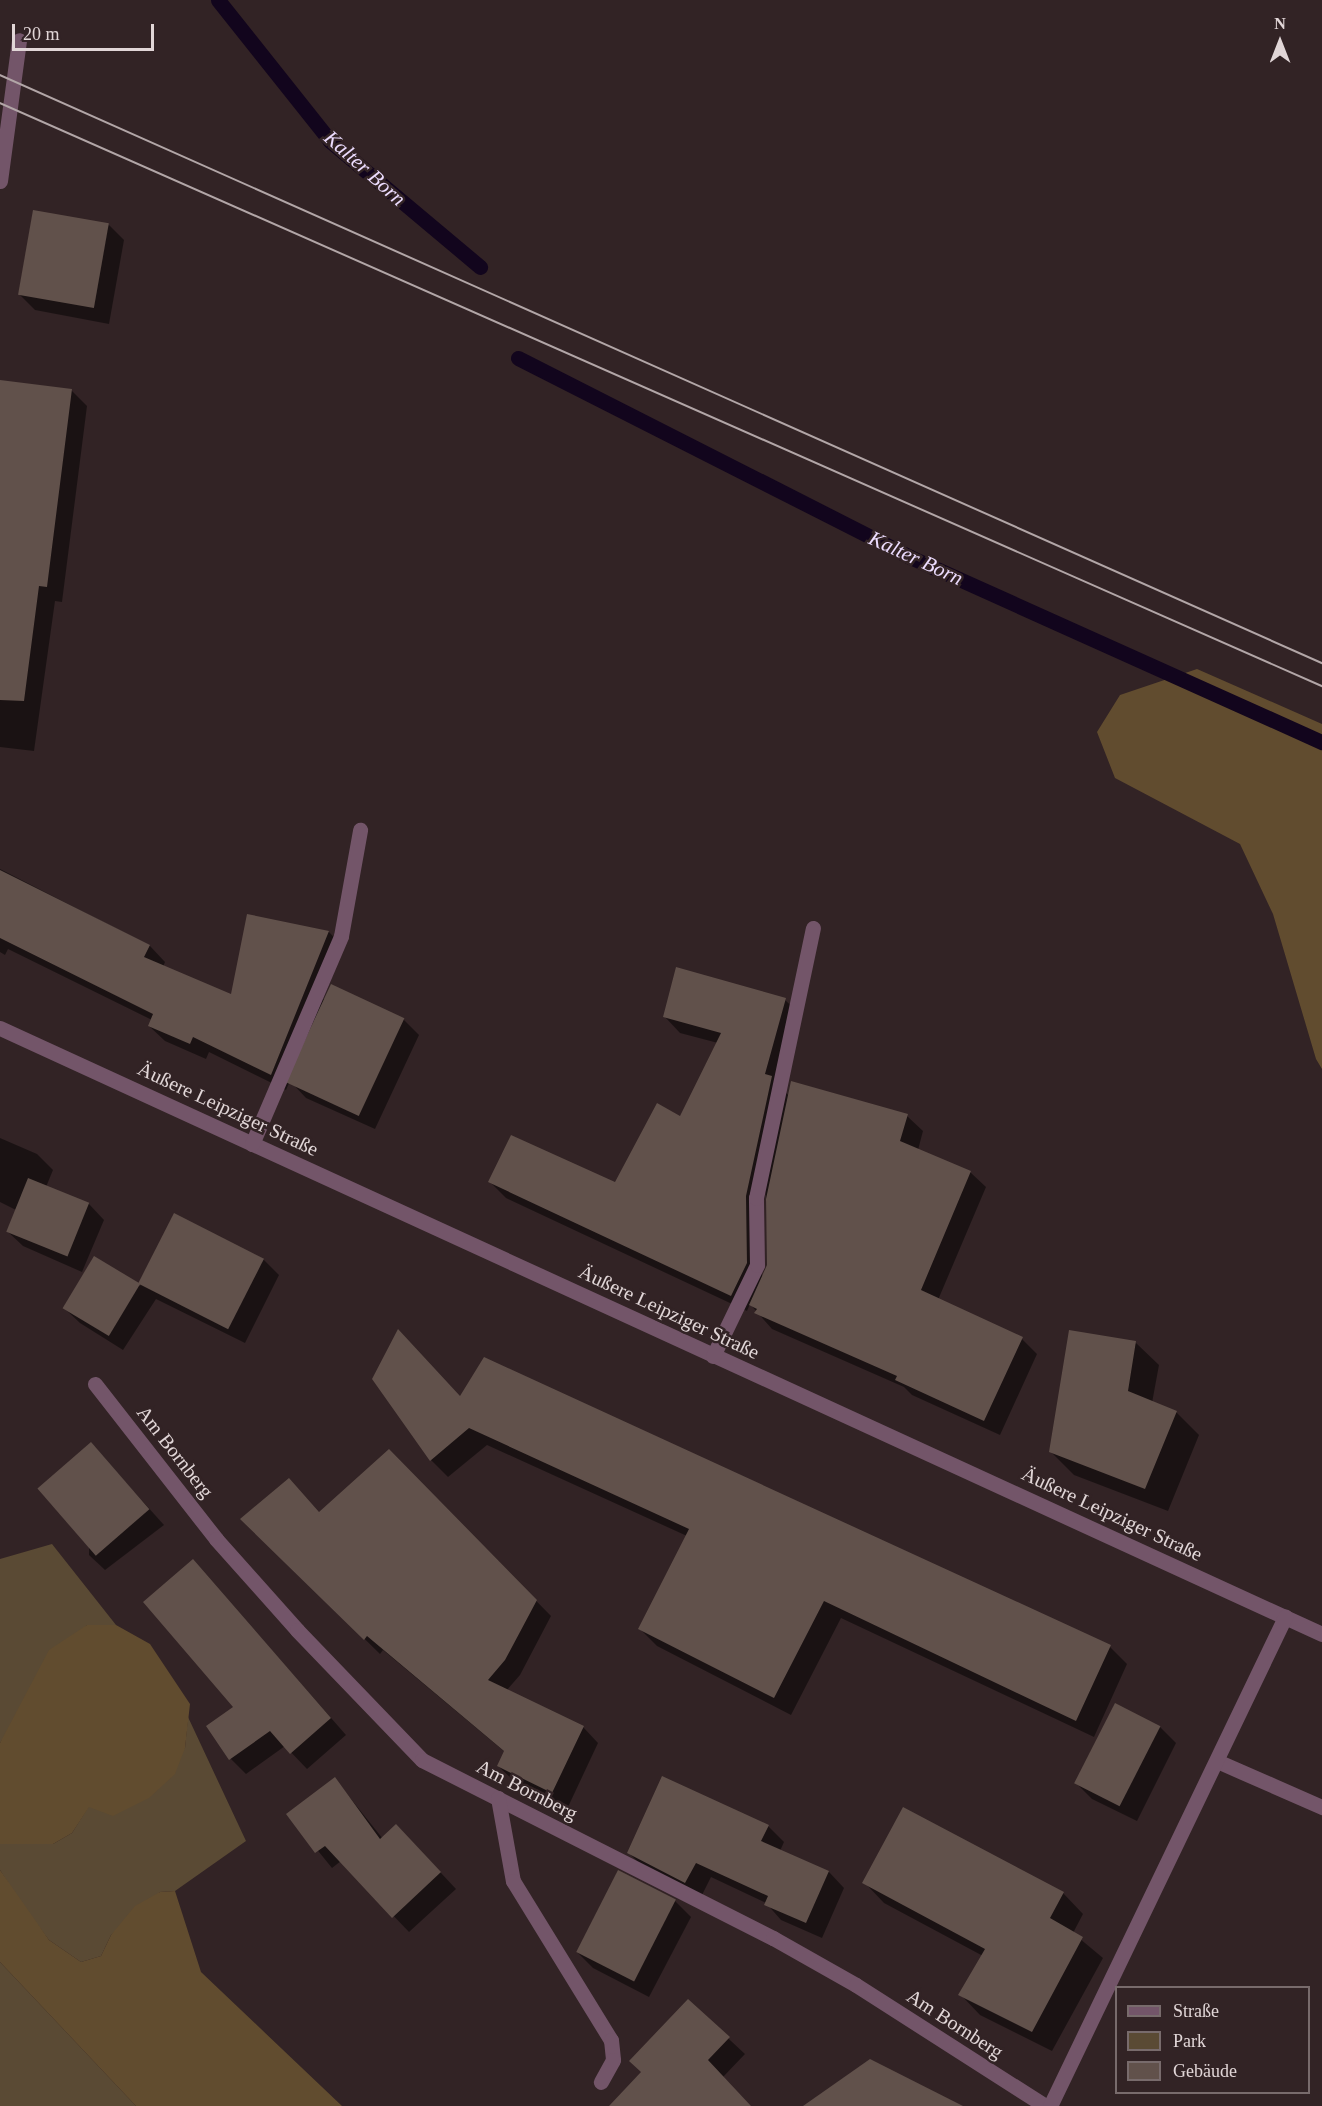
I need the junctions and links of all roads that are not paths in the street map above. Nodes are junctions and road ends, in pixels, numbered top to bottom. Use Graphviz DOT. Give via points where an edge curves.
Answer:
graph roads {
  1 [pos="19,40"];
  2 [pos="0,181"];
  3 [pos="360,830"];
  4 [pos="813,928"];
  5 [pos="0,1028"];
  6 [pos="252,1144"];
  7 [pos="713,1356"];
  8 [pos="95,1384"];
  9 [pos="1285,1617"];
  10 [pos="1322,1634"];
  11 [pos="1217,1761"];
  12 [pos="498,1798"];
  13 [pos="1322,1807"];
  14 [pos="602,2082"];
  15 [pos="1047,2106"];
  1 -- 2 [label="street"];
  3 -- 6 [label="street" via="341,936"];
  4 -- 7 [label="street" via="756,1198 758,1265"];
  5 -- 6 [label="street, Äußere Leipziger Straße"];
  6 -- 7 [label="street, Äußere Leipziger Straße"];
  7 -- 9 [label="street, Äußere Leipziger Straße"];
  8 -- 12 [label="street, Am Bornberg" via="216,1539 422,1760"];
  9 -- 10 [label="street, Äußere Leipziger Straße"];
  9 -- 11 [label="street, Am Bornberg"];
  11 -- 13 [label="street"];
  11 -- 15 [label="street, Am Bornberg"];
  12 -- 14 [label="street" via="513,1881 611,2040 613,2060"];
  12 -- 15 [label="street, Am Bornberg" via="773,1938 856,1985"];
}
